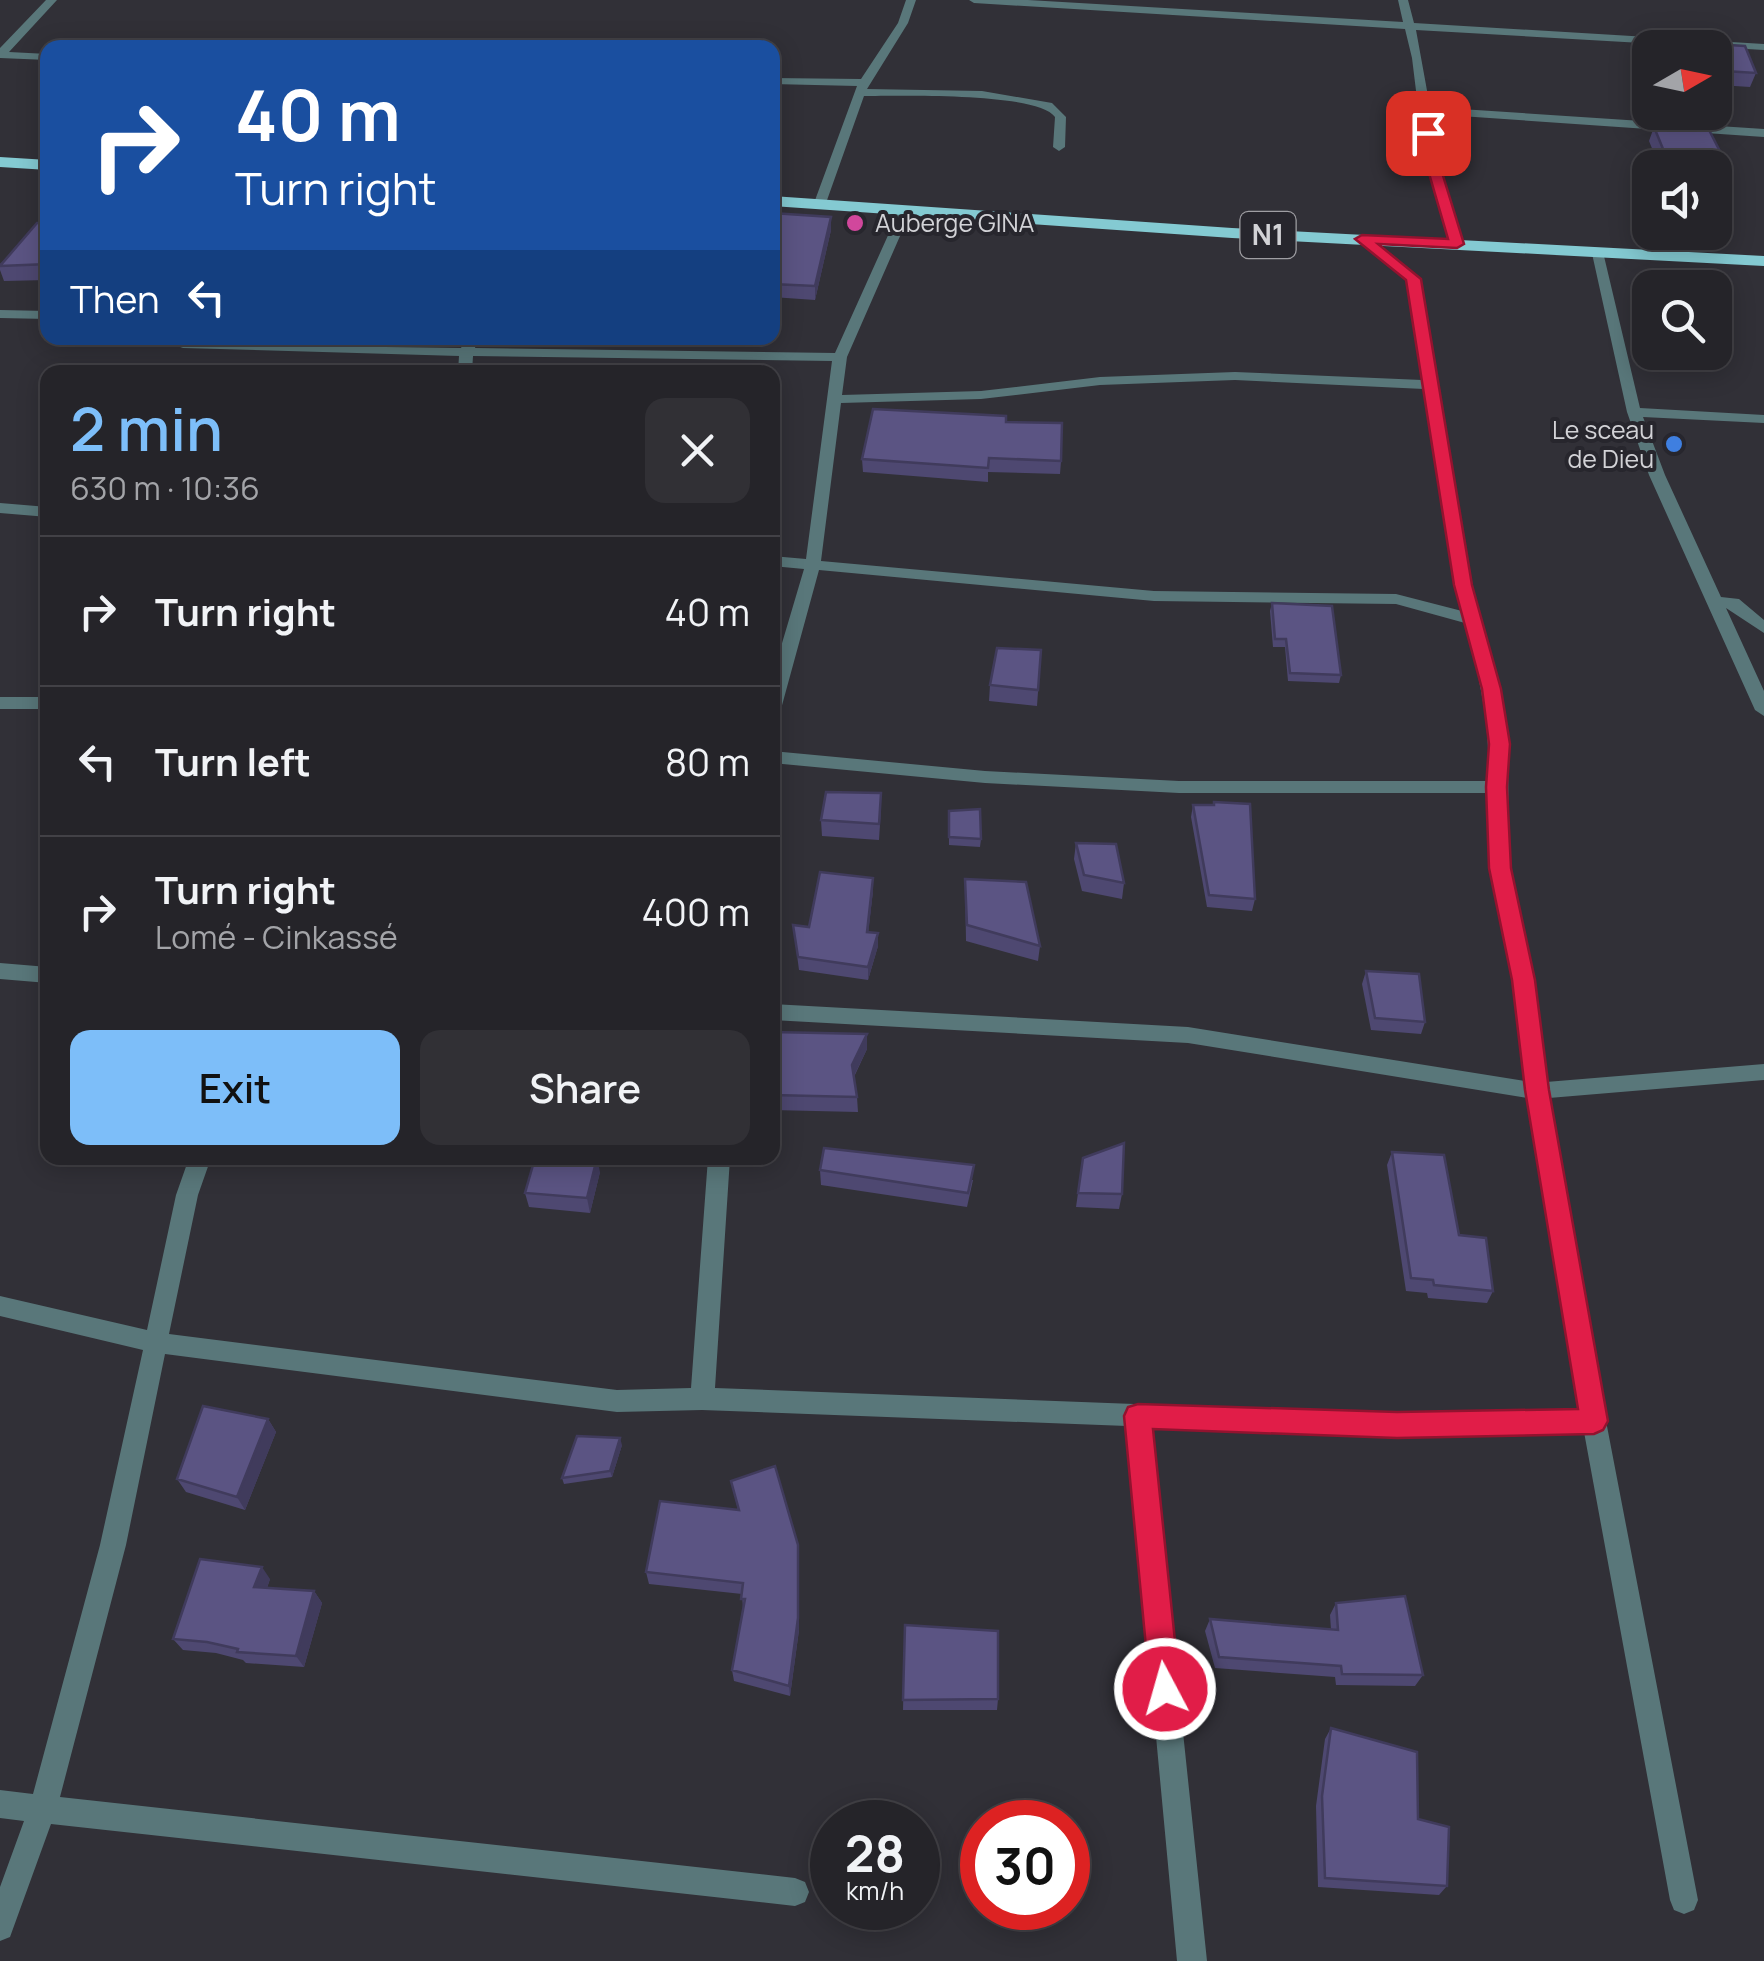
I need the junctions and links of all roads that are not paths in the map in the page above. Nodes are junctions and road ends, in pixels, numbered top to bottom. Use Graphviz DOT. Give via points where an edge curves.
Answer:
graph roads {
  1 [pos="52,0"];
  2 [pos="911,0"];
  3 [pos="974,0"];
  4 [pos="1403,0"];
  5 [pos="1096,3"];
  6 [pos="1411,28"];
  7 [pos="1764,47"];
  8 [pos="0,55"];
  9 [pos="40,57"];
  10 [pos="780,82"];
  11 [pos="863,87"];
  12 [pos="1426,110"];
  13 [pos="1764,133"];
  14 [pos="1059,147"];
  15 [pos="0,162"];
  16 [pos="40,164"];
  17 [pos="780,202"];
  18 [pos="820,204"];
  19 [pos="905,210"];
  20 [pos="1362,239"];
  21 [pos="1457,244"];
  22 [pos="1596,252"];
  23 [pos="1764,262"];
  24 [pos="0,314"];
  25 [pos="40,315"];
  26 [pos="498,345"];
  27 [pos="840,357"];
  28 [pos="1428,385"];
  29 [pos="836,400"];
  30 [pos="1634,412"];
  31 [pos="1764,420"];
  32 [pos="0,508"];
  33 [pos="40,511"];
  34 [pos="780,562"];
  35 [pos="813,564"];
  36 [pos="1725,603"];
  37 [pos="1764,606"];
  38 [pos="1471,619"];
  39 [pos="1764,628"];
  40 [pos="780,681"];
  41 [pos="0,702"];
  42 [pos="40,704"];
  43 [pos="1764,710"];
  44 [pos="780,758"];
  45 [pos="1496,787"];
  46 [pos="0,970"];
  47 [pos="40,974"];
  48 [pos="780,1012"];
  49 [pos="1764,1072"];
  50 [pos="1537,1090"];
  51 [pos="198,1165"];
  52 [pos="719,1165"];
  53 [pos="0,1306"];
  54 [pos="158,1343"];
  55 [pos="702,1399"];
  56 [pos="1138,1416"];
  57 [pos="1594,1421"];
  58 [pos="0,1804"];
  59 [pos="43,1807"];
  60 [pos="795,1892"];
  61 [pos="1684,1900"];
  62 [pos="0,1927"];
  63 [pos="1192,1961"];
  1 -- 8 [label="street"];
  2 -- 11 [label="street"];
  3 -- 5 [label="street"];
  4 -- 6 [label="street"];
  5 -- 6 [label="street"];
  6 -- 7 [label="street"];
  6 -- 12 [label="street"];
  8 -- 9 [label="street"];
  10 -- 11 [label="street"];
  11 -- 14 [label="street" via="1048,105 1063,119"];
  11 -- 18 [label="street"];
  12 -- 13 [label="street"];
  12 -- 21 [label="street" via="1430,156"];
  15 -- 16 [label="highway"];
  17 -- 18 [label="highway, N1"];
  18 -- 19 [label="highway, N1"];
  19 -- 20 [label="highway, N1"];
  19 -- 27 [label="street"];
  20 -- 21 [label="highway, N1"];
  20 -- 28 [label="street" via="1413,279"];
  21 -- 22 [label="highway, N1"];
  22 -- 23 [label="highway, N1"];
  22 -- 30 [label="street"];
  24 -- 25 [label="street"];
  26 -- 27 [label="street"];
  27 -- 29 [label="street"];
  28 -- 29 [label="street" via="1235,376"];
  28 -- 38 [label="street"];
  29 -- 35 [label="street"];
  30 -- 31 [label="street"];
  30 -- 36 [label="street" via="1658,474"];
  32 -- 33 [label="street"];
  34 -- 35 [label="street"];
  35 -- 38 [label="street" via="1154,596 1396,599"];
  35 -- 40 [label="street"];
  36 -- 37 [label="street"];
  36 -- 39 [label="street"];
  36 -- 43 [label="street"];
  38 -- 45 [label="street" via="1492,689 1500,744"];
  41 -- 42 [label="street"];
  44 -- 45 [label="street" via="1179,787"];
  45 -- 50 [label="street" via="1500,868 1524,980"];
  46 -- 47 [label="street"];
  48 -- 50 [label="street" via="1188,1035"];
  49 -- 50 [label="street"];
  50 -- 57 [label="street"];
  51 -- 54 [label="street"];
  52 -- 55 [label="street"];
  53 -- 54 [label="street"];
  54 -- 55 [label="street" via="617,1400"];
  54 -- 59 [label="street"];
  55 -- 56 [label="street"];
  56 -- 57 [label="street" via="1397,1425"];
  56 -- 63 [label="street"];
  57 -- 61 [label="street"];
  58 -- 59 [label="street"];
  59 -- 60 [label="street"];
  59 -- 62 [label="street"];
}
